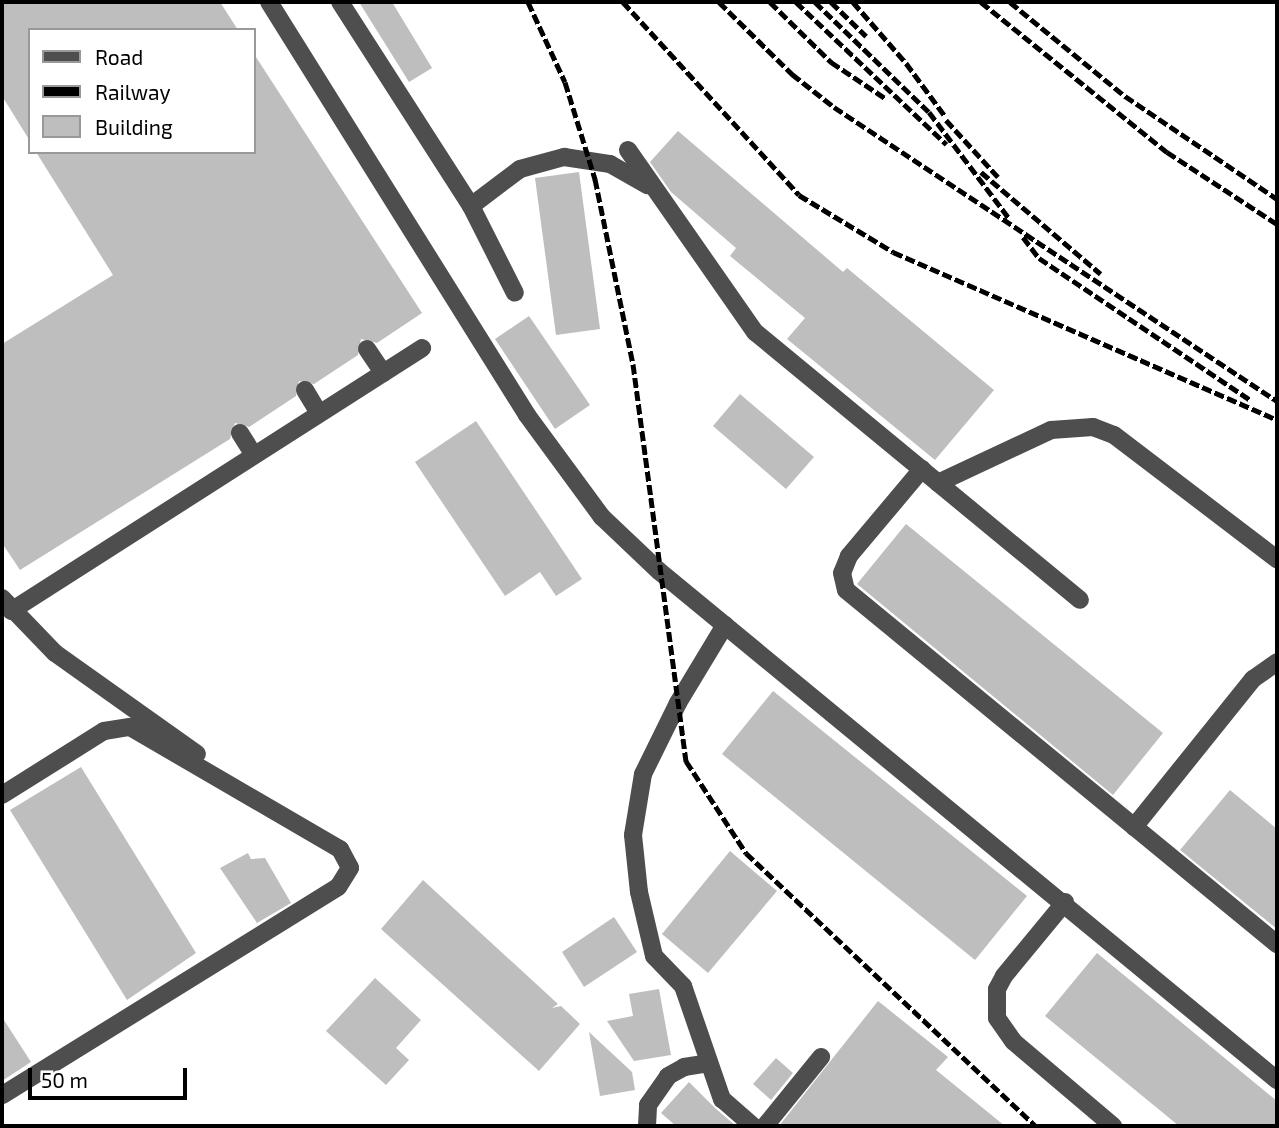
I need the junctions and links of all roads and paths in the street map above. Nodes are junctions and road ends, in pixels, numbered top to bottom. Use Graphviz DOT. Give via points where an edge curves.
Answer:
graph roads {
  1 [pos="269,2"];
  2 [pos="340,2"];
  3 [pos="628,150"];
  4 [pos="653,190"];
  5 [pos="471,206"];
  6 [pos="515,293"];
  7 [pos="422,348"];
  8 [pos="367,349"];
  9 [pos="383,373"];
  10 [pos="305,390"];
  11 [pos="319,413"];
  12 [pos="240,433"];
  13 [pos="254,455"];
  14 [pos="922,469"];
  15 [pos="938,483"];
  16 [pos="1277,559"];
  17 [pos="1080,600"];
  18 [pos="6,604"];
  19 [pos="725,625"];
  20 [pos="1277,662"];
  21 [pos="2,795"];
  22 [pos="260,802"];
  23 [pos="1134,827"];
  24 [pos="1065,902"];
  25 [pos="1277,944"];
  26 [pos="821,1057"];
  27 [pos="709,1063"];
  28 [pos="1277,1080"];
  29 [pos="2,1095"];
  30 [pos="647,1126"];
  31 [pos="753,1126"];
  32 [pos="765,1126"];
  33 [pos="1113,1126"];
  1 -- 19 [label="lane" via="527,415 594,507 659,571"];
  2 -- 5 [label="lane"];
  3 -- 4 [label="lane"];
  4 -- 5 [label="lane" via="610,164 564,158 520,169"];
  4 -- 14 [label="lane" via="755,332"];
  5 -- 6 [label="lane"];
  7 -- 9 [label="lane"];
  8 -- 9 [label="lane"];
  9 -- 11 [label="lane"];
  10 -- 11 [label="lane"];
  11 -- 13 [label="lane"];
  12 -- 13 [label="lane"];
  13 -- 18 [label="lane"];
  14 -- 15 [label="lane"];
  14 -- 23 [label="lane" via="849,556 842,573 846,590"];
  15 -- 16 [label="lane" via="1051,430 1093,427 1114,435"];
  15 -- 17 [label="lane"];
  18 -- 22 [label="lane" via="55,653"];
  19 -- 24 [label="lane"];
  19 -- 27 [label="lane" via="678,702 643,774 633,835 639,892 654,956 683,986"];
  20 -- 23 [label="lane" via="1253,679"];
  21 -- 22 [label="lane" via="121,725"];
  22 -- 29 [label="lane" via="340,849 349,861 347,879"];
  23 -- 25 [label="lane"];
  24 -- 28 [label="lane"];
  24 -- 33 [label="lane" via="1003,976 997,989 997,1018 1014,1042"];
  26 -- 32 [label="lane"];
  27 -- 30 [label="lane" via="684,1067 668,1076 648,1105"];
  27 -- 31 [label="lane" via="722,1099"];
}
